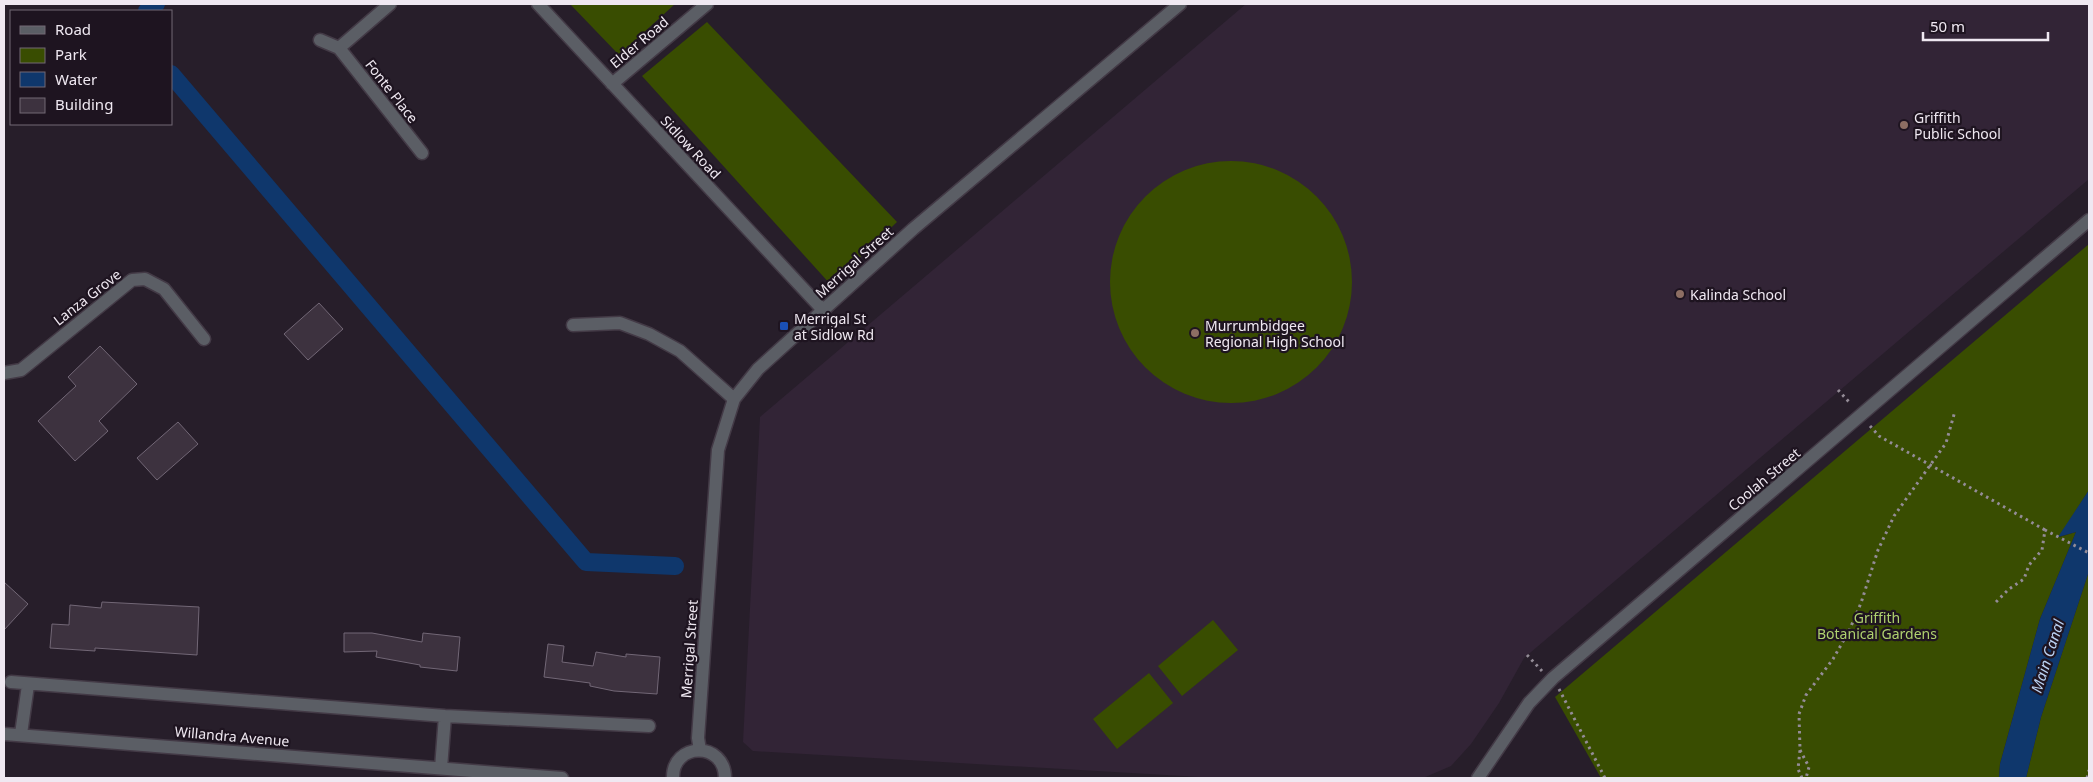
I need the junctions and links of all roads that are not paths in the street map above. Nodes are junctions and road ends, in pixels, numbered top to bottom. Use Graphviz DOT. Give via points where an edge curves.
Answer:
graph roads {
  1 [pos="390,4"];
  2 [pos="538,4"];
  3 [pos="707,4"];
  4 [pos="1180,4"];
  5 [pos="320,40"];
  6 [pos="339,48"];
  7 [pos="612,84"];
  8 [pos="422,153"];
  9 [pos="2089,220"];
  10 [pos="822,310"];
  11 [pos="573,325"];
  12 [pos="204,339"];
  13 [pos="4,373"];
  14 [pos="734,399"];
  15 [pos="10,682"];
  16 [pos="28,685"];
  17 [pos="445,716"];
  18 [pos="649,726"];
  19 [pos="4,734"];
  20 [pos="22,734"];
  21 [pos="700,750"];
  22 [pos="441,768"];
  23 [pos="562,778"];
  24 [pos="673,778"];
  25 [pos="725,778"];
  26 [pos="1478,778"];
  1 -- 6 [label="street"];
  2 -- 7 [label="street, Sidlow Road"];
  3 -- 7 [label="street, Elder Road"];
  4 -- 10 [label="street, Merrigal Street"];
  5 -- 6 [label="street, Fonte Place"];
  6 -- 8 [label="street, Fonte Place"];
  7 -- 10 [label="street, Sidlow Road"];
  9 -- 26 [label="street, Coolah Street" via="1553,678 1529,703"];
  10 -- 14 [label="street, Merrigal Street" via="758,369"];
  11 -- 14 [label="street" via="620,323 650,334 680,351"];
  12 -- 13 [label="street, Lanza Grove" via="164,289 145,279 132,280 21,370"];
  14 -- 21 [label="street, Merrigal Street" via="718,450 698,738"];
  15 -- 16 [label="street"];
  16 -- 17 [label="street"];
  16 -- 20 [label="street"];
  17 -- 18 [label="street"];
  17 -- 22 [label="street"];
  19 -- 20 [label="street, Willandra Avenue"];
  20 -- 22 [label="street, Willandra Avenue"];
  21 -- 24 [label="street" via="680,758"];
  21 -- 25 [label="street" via="719,760"];
  22 -- 23 [label="street, Willandra Avenue"];
}
